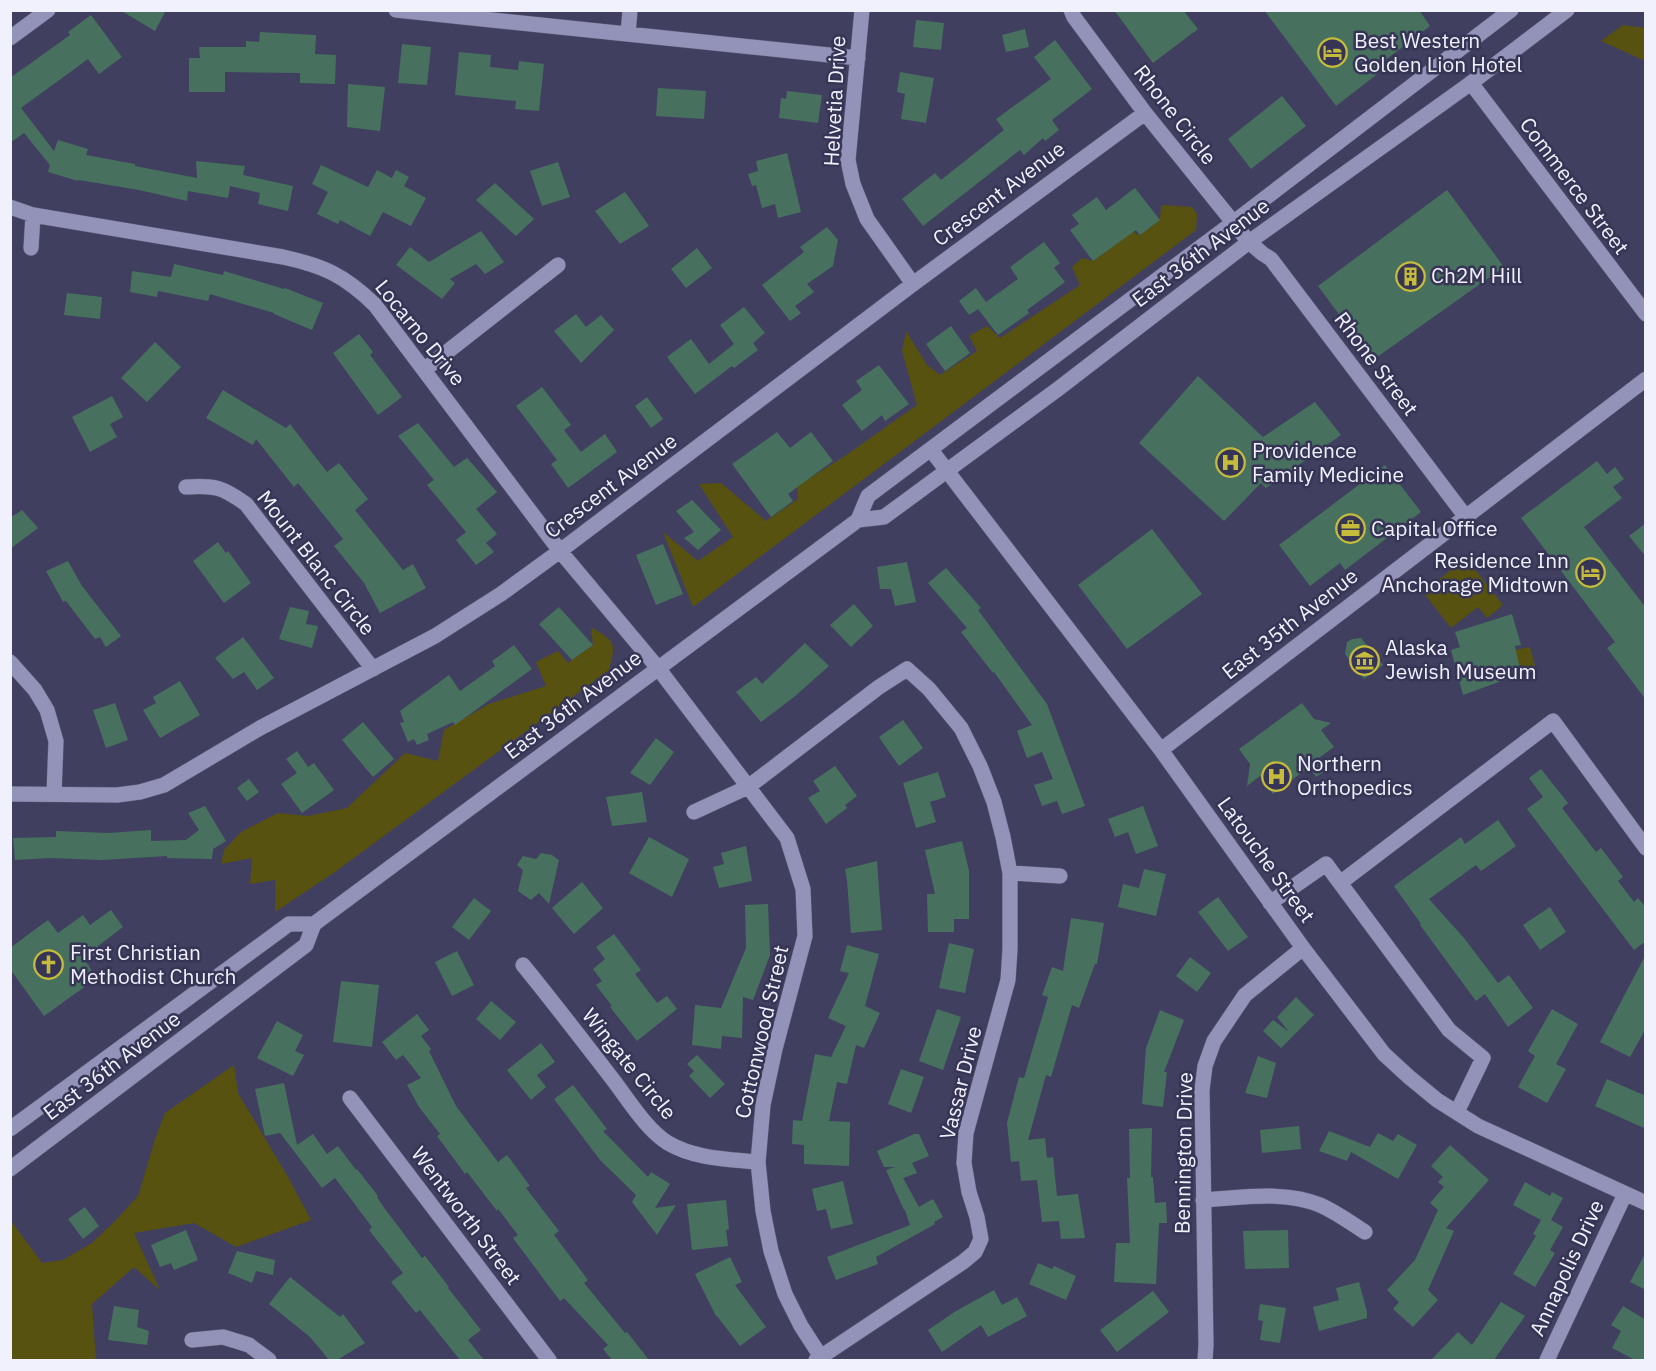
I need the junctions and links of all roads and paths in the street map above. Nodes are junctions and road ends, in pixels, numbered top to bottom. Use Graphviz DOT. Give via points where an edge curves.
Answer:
graph roads {
  1 [pos="48,10"];
  2 [pos="396,10"];
  3 [pos="630,10"];
  4 [pos="862,10"];
  5 [pos="1071,10"];
  6 [pos="1511,10"];
  7 [pos="1567,10"];
  8 [pos="628,34"];
  9 [pos="10,39"];
  10 [pos="858,58"];
  11 [pos="1471,82"];
  12 [pos="1145,112"];
  13 [pos="10,207"];
  14 [pos="33,215"];
  15 [pos="1234,222"];
  16 [pos="1249,242"];
  17 [pos="31,248"];
  18 [pos="558,265"];
  19 [pos="913,284"];
  20 [pos="1646,314"];
  21 [pos="424,370"];
  22 [pos="1646,379"];
  23 [pos="931,450"];
  24 [pos="947,471"];
  25 [pos="186,487"];
  26 [pos="1465,516"];
  27 [pos="858,520"];
  28 [pos="560,551"];
  29 [pos="10,662"];
  30 [pos="658,668"];
  31 [pos="373,669"];
  32 [pos="1161,750"];
  33 [pos="748,787"];
  34 [pos="10,794"];
  35 [pos="54,794"];
  36 [pos="694,812"];
  37 [pos="1646,848"];
  38 [pos="1010,873"];
  39 [pos="1060,876"];
  40 [pos="1340,883"];
  41 [pos="1270,903"];
  42 [pos="314,924"];
  43 [pos="1303,948"];
  44 [pos="523,965"];
  45 [pos="350,1098"];
  46 [pos="1457,1112"];
  47 [pos="10,1129"];
  48 [pos="758,1162"];
  49 [pos="10,1169"];
  50 [pos="1625,1194"];
  51 [pos="1203,1200"];
  52 [pos="1646,1203"];
  53 [pos="1365,1232"];
  54 [pos="192,1340"];
  55 [pos="820,1359"];
  56 [pos="269,1360"];
  57 [pos="549,1360"];
  58 [pos="1205,1360"];
  59 [pos="1547,1360"];
  1 -- 9 [label="street"];
  2 -- 8 [label="street"];
  3 -- 8 [label="street"];
  4 -- 10 [label="street, Helvetia Drive"];
  5 -- 12 [label="street, Rhone Circle"];
  6 -- 15 [label="street, East 36th Avenue"];
  7 -- 11 [label="street, East 36th Avenue"];
  8 -- 10 [label="street"];
  10 -- 19 [label="street, Helvetia Drive" via="848,160 853,184 867,219"];
  11 -- 16 [label="street, East 36th Avenue"];
  11 -- 20 [label="street, Commerce Street"];
  12 -- 15 [label="street, Rhone Circle"];
  12 -- 19 [label="street, Crescent Avenue"];
  13 -- 14 [label="street, Locarno Drive"];
  14 -- 17 [label="street"];
  14 -- 21 [label="street, Locarno Drive" via="314,264 357,288 375,305"];
  15 -- 16 [label="street, Rhone Circle"];
  15 -- 23 [label="street, East 36th Avenue"];
  16 -- 24 [label="street, East 36th Avenue"];
  16 -- 26 [label="street, Rhone Street" via="1271,259"];
  18 -- 21 [label="street"];
  19 -- 28 [label="street, Crescent Avenue"];
  21 -- 28 [label="street, Locarno Drive"];
  22 -- 26 [label="street, East 35th Avenue"];
  23 -- 24 [label="street, Latouche Street"];
  23 -- 27 [label="street, East 36th Avenue" via="868,496"];
  24 -- 27 [label="street, East 36th Avenue" via="884,517"];
  24 -- 32 [label="street, Latouche Street"];
  25 -- 31 [label="street, Mount Blanc Circle" via="209,486 230,492 246,504"];
  26 -- 32 [label="street, East 35th Avenue"];
  27 -- 30 [label="street, East 36th Avenue"];
  28 -- 30 [label="street, Locarno Drive"];
  28 -- 31 [label="street, Crescent Avenue" via="435,636"];
  29 -- 35 [label="street" via="47,710 56,741"];
  30 -- 33 [label="street, Cottonwood Street"];
  30 -- 42 [label="street, East 36th Avenue"];
  31 -- 35 [label="street, Crescent Avenue" via="260,728 164,785 117,795"];
  32 -- 41 [label="street, Latouche Street"];
  33 -- 36 [label="street"];
  33 -- 38 [label="street, Vassar Drive" via="907,669 961,728 994,802"];
  33 -- 48 [label="street, Cottonwood Street" via="787,838 803,889 806,936 763,1105"];
  34 -- 35 [label="street, Crescent Avenue"];
  37 -- 40 [label="street" via="1553,721"];
  38 -- 39 [label="street"];
  38 -- 55 [label="street, Vassar Drive" via="1008,980 966,1133 964,1163 981,1239 975,1252 963,1262"];
  40 -- 41 [label="street" via="1326,864"];
  40 -- 46 [label="street" via="1449,1030 1483,1058"];
  41 -- 43 [label="street, Latouche Street"];
  42 -- 47 [label="street, East 36th Avenue" via="289,924"];
  42 -- 49 [label="street, East 36th Avenue" via="306,945"];
  43 -- 46 [label="street, Latouche Street" via="1384,1054 1437,1100"];
  43 -- 51 [label="street, Bennington Drive" via="1245,995 1214,1041 1202,1090"];
  44 -- 48 [label="street, Wingate Circle" via="647,1125 667,1143 690,1153"];
  45 -- 57 [label="street, Wentworth Street"];
  46 -- 50 [label="street, Latouche Street" via="1478,1126"];
  48 -- 55 [label="street, Cottonwood Street" via="771,1251 785,1294"];
  50 -- 52 [label="street, Latouche Street"];
  50 -- 59 [label="street, Annapolis Drive"];
  51 -- 53 [label="street" via="1280,1196 1301,1200 1320,1205"];
  51 -- 58 [label="street, Bennington Drive"];
  54 -- 56 [label="street" via="223,1337 249,1345"];
}
